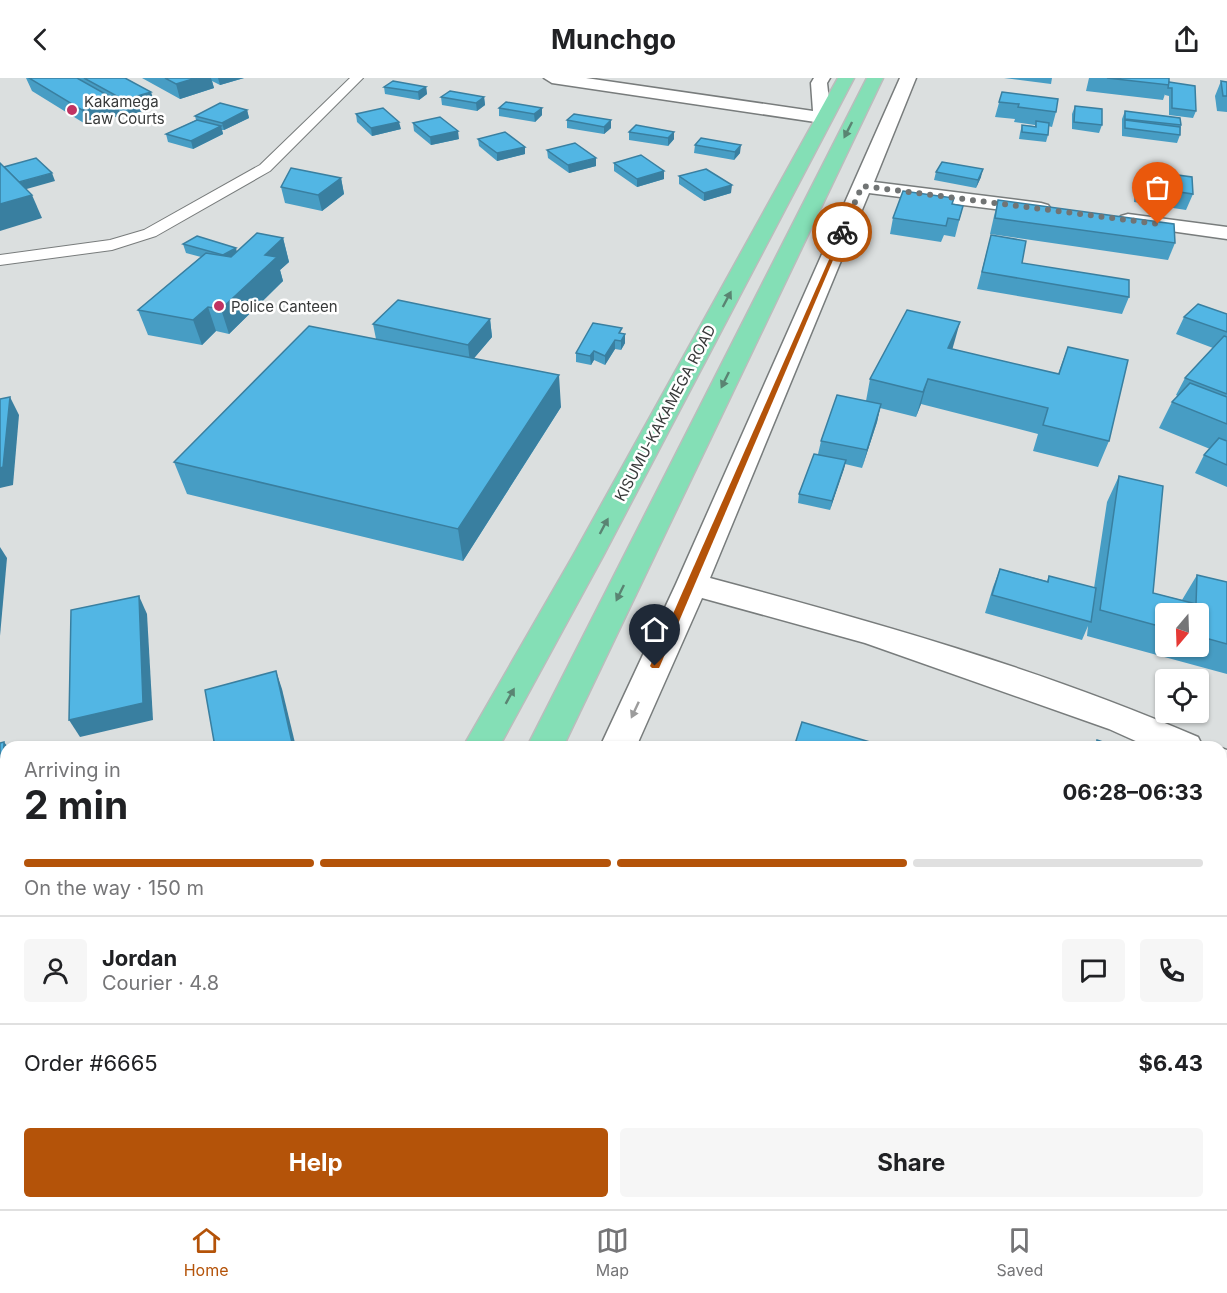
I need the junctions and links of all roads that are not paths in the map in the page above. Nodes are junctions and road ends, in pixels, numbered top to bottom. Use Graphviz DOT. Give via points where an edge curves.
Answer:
graph roads {
  1 [pos="357,78"];
  2 [pos="552,78"];
  3 [pos="822,78"];
  4 [pos="846,78"];
  5 [pos="875,78"];
  6 [pos="908,78"];
  7 [pos="822,118"];
  8 [pos="862,186"];
  9 [pos="1062,212"];
  10 [pos="1109,218"];
  11 [pos="1227,233"];
  12 [pos="0,260"];
  13 [pos="692,585"];
  14 [pos="484,741"];
  15 [pos="548,741"];
  16 [pos="621,741"];
  17 [pos="1171,741"];
  1 -- 12 [label="lane" via="265,168 150,233 112,245"];
  2 -- 7 [label="street"];
  3 -- 7 [label="street"];
  4 -- 7 [label="highway, KISUMU-KAKAMEGA ROAD"];
  5 -- 15 [label="highway, KISUMU-KAKAMEGA ROAD, one-way"];
  6 -- 8 [label="street"];
  14 -- 7 [label="highway, KISUMU-KAKAMEGA ROAD, one-way"];
  8 -- 9 [label="street"];
  8 -- 13 [label="street"];
  10 -- 11 [label="street"];
  13 -- 16 [label="street, one-way"];
  13 -- 17 [label="street" via="872,633 1121,719"];
}
